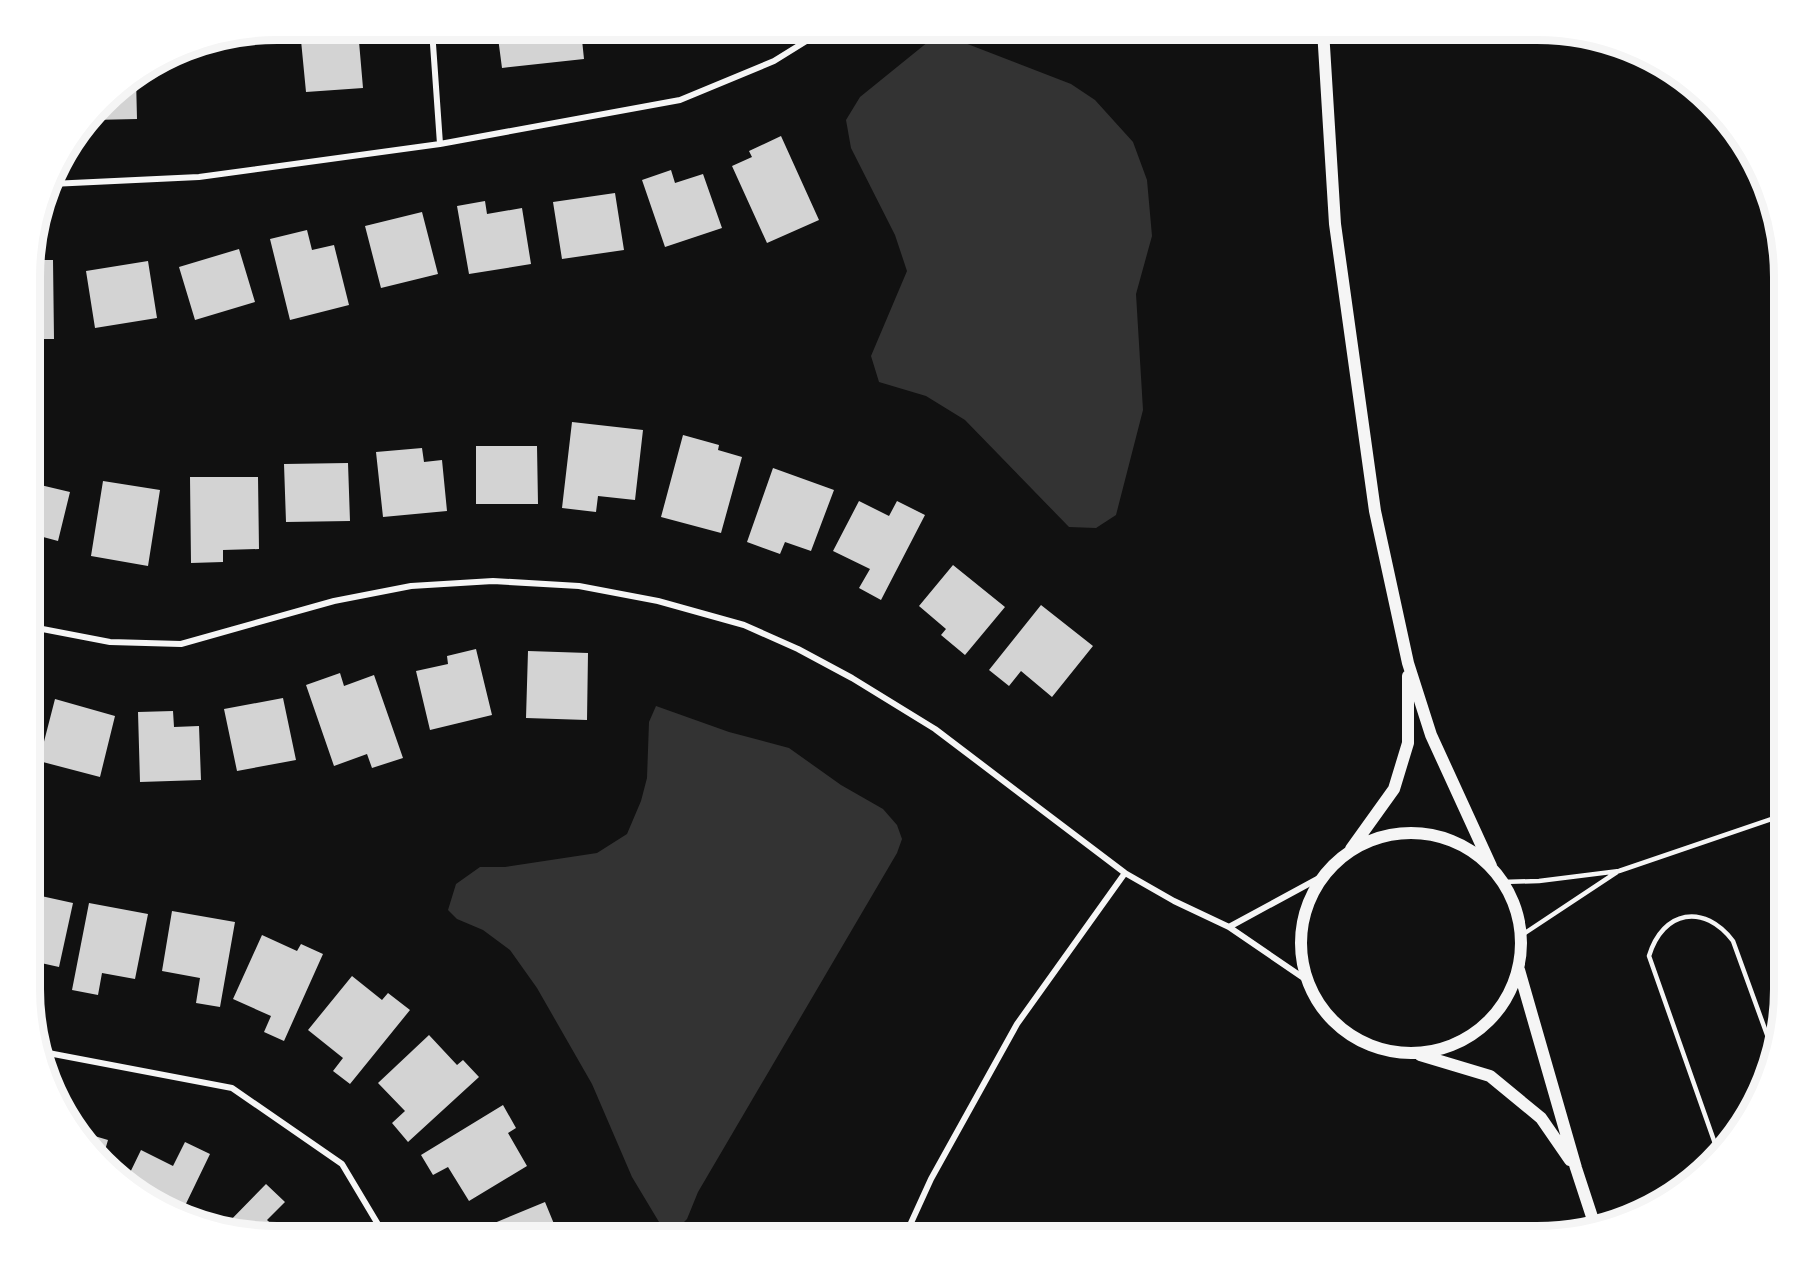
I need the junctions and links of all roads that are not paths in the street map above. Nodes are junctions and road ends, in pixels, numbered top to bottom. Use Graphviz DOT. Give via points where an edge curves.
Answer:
graph roads {
  1 [pos="433,40"];
  2 [pos="808,40"];
  3 [pos="1324,40"];
  4 [pos="440,144"];
  5 [pos="60,184"];
  6 [pos="40,629"];
  7 [pos="1408,663"];
  8 [pos="1774,818"];
  9 [pos="1351,850"];
  10 [pos="1491,866"];
  11 [pos="1619,871"];
  12 [pos="1125,873"];
  13 [pos="1323,876"];
  14 [pos="1502,882"];
  15 [pos="1229,927"];
  16 [pos="1522,935"];
  17 [pos="1519,970"];
  18 [pos="1308,981"];
  19 [pos="1768,1038"];
  20 [pos="50,1053"];
  21 [pos="1418,1054"];
  22 [pos="1715,1145"];
  23 [pos="1576,1168"];
  24 [pos="1593,1218"];
  25 [pos="379,1226"];
  26 [pos="910,1226"];
  1 -- 4 [label="street"];
  2 -- 4 [label="street" via="774,61 680,100"];
  3 -- 7 [label="main road" via="1337,235 1375,511"];
  4 -- 5 [label="street" via="199,177"];
  6 -- 12 [label="street" via="110,642 181,644 334,601 411,586 493,581 579,586 658,600 744,626 852,678 935,729"];
  7 -- 9 [label="main road" via="1408,743 1394,789"];
  7 -- 10 [label="main road" via="1431,735"];
  8 -- 11 [label="lane"];
  9 -- 10 [label="main road" via="1386,835 1424,832 1461,844"];
  9 -- 13 [label="main road"];
  10 -- 14 [label="main road"];
  11 -- 14 [label="lane"];
  11 -- 16 [label="lane"];
  12 -- 15 [label="street"];
  12 -- 26 [label="street" via="1017,1024 931,1179"];
  13 -- 15 [label="street"];
  13 -- 18 [label="main road" via="1306,909 1300,947"];
  14 -- 16 [label="main road" via="1512,898"];
  15 -- 18 [label="street"];
  16 -- 17 [label="main road"];
  17 -- 21 [label="main road" via="1505,1002 1482,1028 1452,1046"];
  17 -- 23 [label="main road"];
  18 -- 21 [label="main road" via="1325,1012 1351,1036 1383,1050"];
  19 -- 22 [label="lane" via="1733,941 1725,930 1714,921 1685,917 1661,931 1649,956"];
  20 -- 25 [label="street" via="232,1088 342,1164"];
  21 -- 23 [label="main road" via="1490,1076 1541,1118"];
  23 -- 24 [label="main road"];
}
